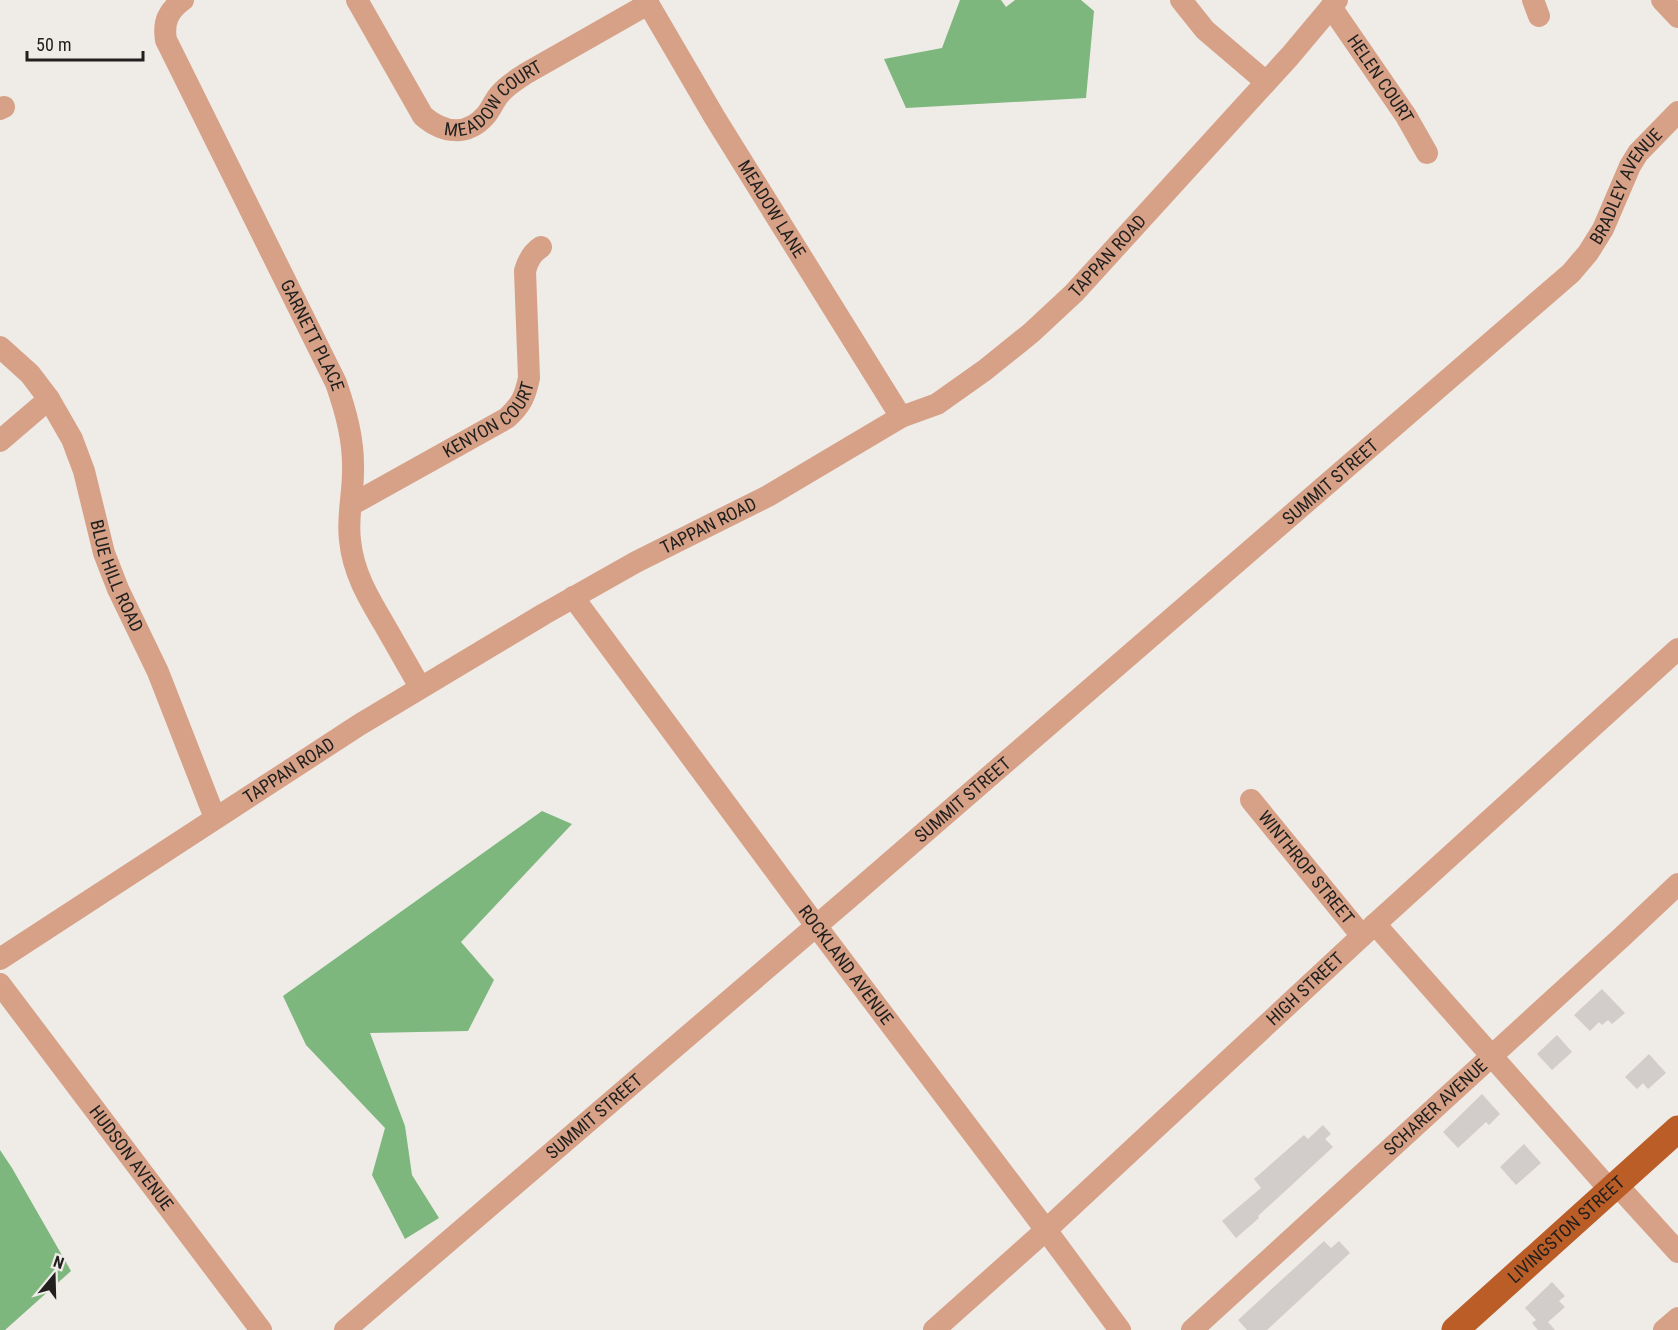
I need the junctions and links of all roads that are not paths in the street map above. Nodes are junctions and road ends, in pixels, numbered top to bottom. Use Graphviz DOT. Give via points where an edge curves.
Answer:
graph roads {
  1 [pos="183,0"];
  2 [pos="357,0"];
  3 [pos="1181,0"];
  4 [pos="1662,0"];
  5 [pos="647,2"];
  6 [pos="1334,3"];
  7 [pos="1678,17"];
  8 [pos="1266,82"];
  9 [pos="1678,112"];
  10 [pos="1427,153"];
  11 [pos="541,247"];
  12 [pos="1578,265"];
  13 [pos="0,347"];
  14 [pos="49,399"];
  15 [pos="901,417"];
  16 [pos="0,441"];
  17 [pos="351,505"];
  18 [pos="573,597"];
  19 [pos="1678,649"];
  20 [pos="420,687"];
  21 [pos="1251,800"];
  22 [pos="215,818"];
  23 [pos="1678,884"];
  24 [pos="817,927"];
  25 [pos="1369,930"];
  26 [pos="0,959"];
  27 [pos="0,984"];
  28 [pos="1492,1056"];
  29 [pos="1678,1129"];
  30 [pos="1614,1188"];
  31 [pos="1046,1230"];
  32 [pos="1678,1252"];
  33 [pos="1678,1318"];
  34 [pos="1457,1329"];
  35 [pos="261,1330"];
  36 [pos="345,1330"];
  37 [pos="934,1330"];
  38 [pos="1120,1330"];
  39 [pos="1192,1330"];
  40 [pos="1664,1330"];
  1 -- 17 [label="street, GARNETT PLACE" via="167,17 166,40 336,383 352,441"];
  2 -- 5 [label="street, MEADOW COURT" via="423,116 443,129 456,131 479,122 498,96 525,74"];
  3 -- 8 [label="street" via="1205,30"];
  4 -- 7 [label="street"];
  5 -- 15 [label="street, MEADOW LANE"];
  6 -- 8 [label="street, TAPPAN ROAD"];
  6 -- 10 [label="street, HELEN COURT"];
  8 -- 15 [label="street, TAPPAN ROAD" via="1074,293 1031,333 938,404"];
  9 -- 12 [label="street, BRADLEY AVENUE" via="1638,153 1603,229"];
  11 -- 17 [label="street, KENYON COURT" via="528,260 525,271 529,378 518,407 507,418"];
  12 -- 24 [label="street, SUMMIT STREET"];
  13 -- 14 [label="street, BLUE HILL ROAD" via="30,374"];
  14 -- 16 [label="street"];
  14 -- 22 [label="street, BLUE HILL ROAD" via="72,439 104,554 158,672"];
  15 -- 18 [label="street, TAPPAN ROAD" via="768,496"];
  17 -- 20 [label="street, GARNETT PLACE" via="349,540 362,586"];
  18 -- 20 [label="street, TAPPAN ROAD"];
  18 -- 24 [label="street, ROCKLAND AVENUE"];
  19 -- 25 [label="street, HIGH STREET"];
  20 -- 22 [label="street, TAPPAN ROAD"];
  21 -- 25 [label="street, WINTHROP STREET"];
  22 -- 26 [label="street, TAPPAN ROAD"];
  23 -- 28 [label="street, SCHARER AVENUE"];
  24 -- 31 [label="street, ROCKLAND AVENUE"];
  24 -- 36 [label="street, SUMMIT STREET"];
  25 -- 28 [label="street, WINTHROP STREET"];
  25 -- 31 [label="street, HIGH STREET"];
  27 -- 35 [label="street, HUDSON AVENUE"];
  28 -- 30 [label="street, WINTHROP STREET"];
  28 -- 39 [label="street, SCHARER AVENUE"];
  29 -- 30 [label="main road, LIVINGSTON STREET"];
  30 -- 32 [label="street, WINTHROP STREET"];
  30 -- 34 [label="main road, LIVINGSTON STREET"];
  31 -- 37 [label="street, HIGH STREET"];
  31 -- 38 [label="street, ROCKLAND AVENUE"];
  33 -- 40 [label="street"];
}
